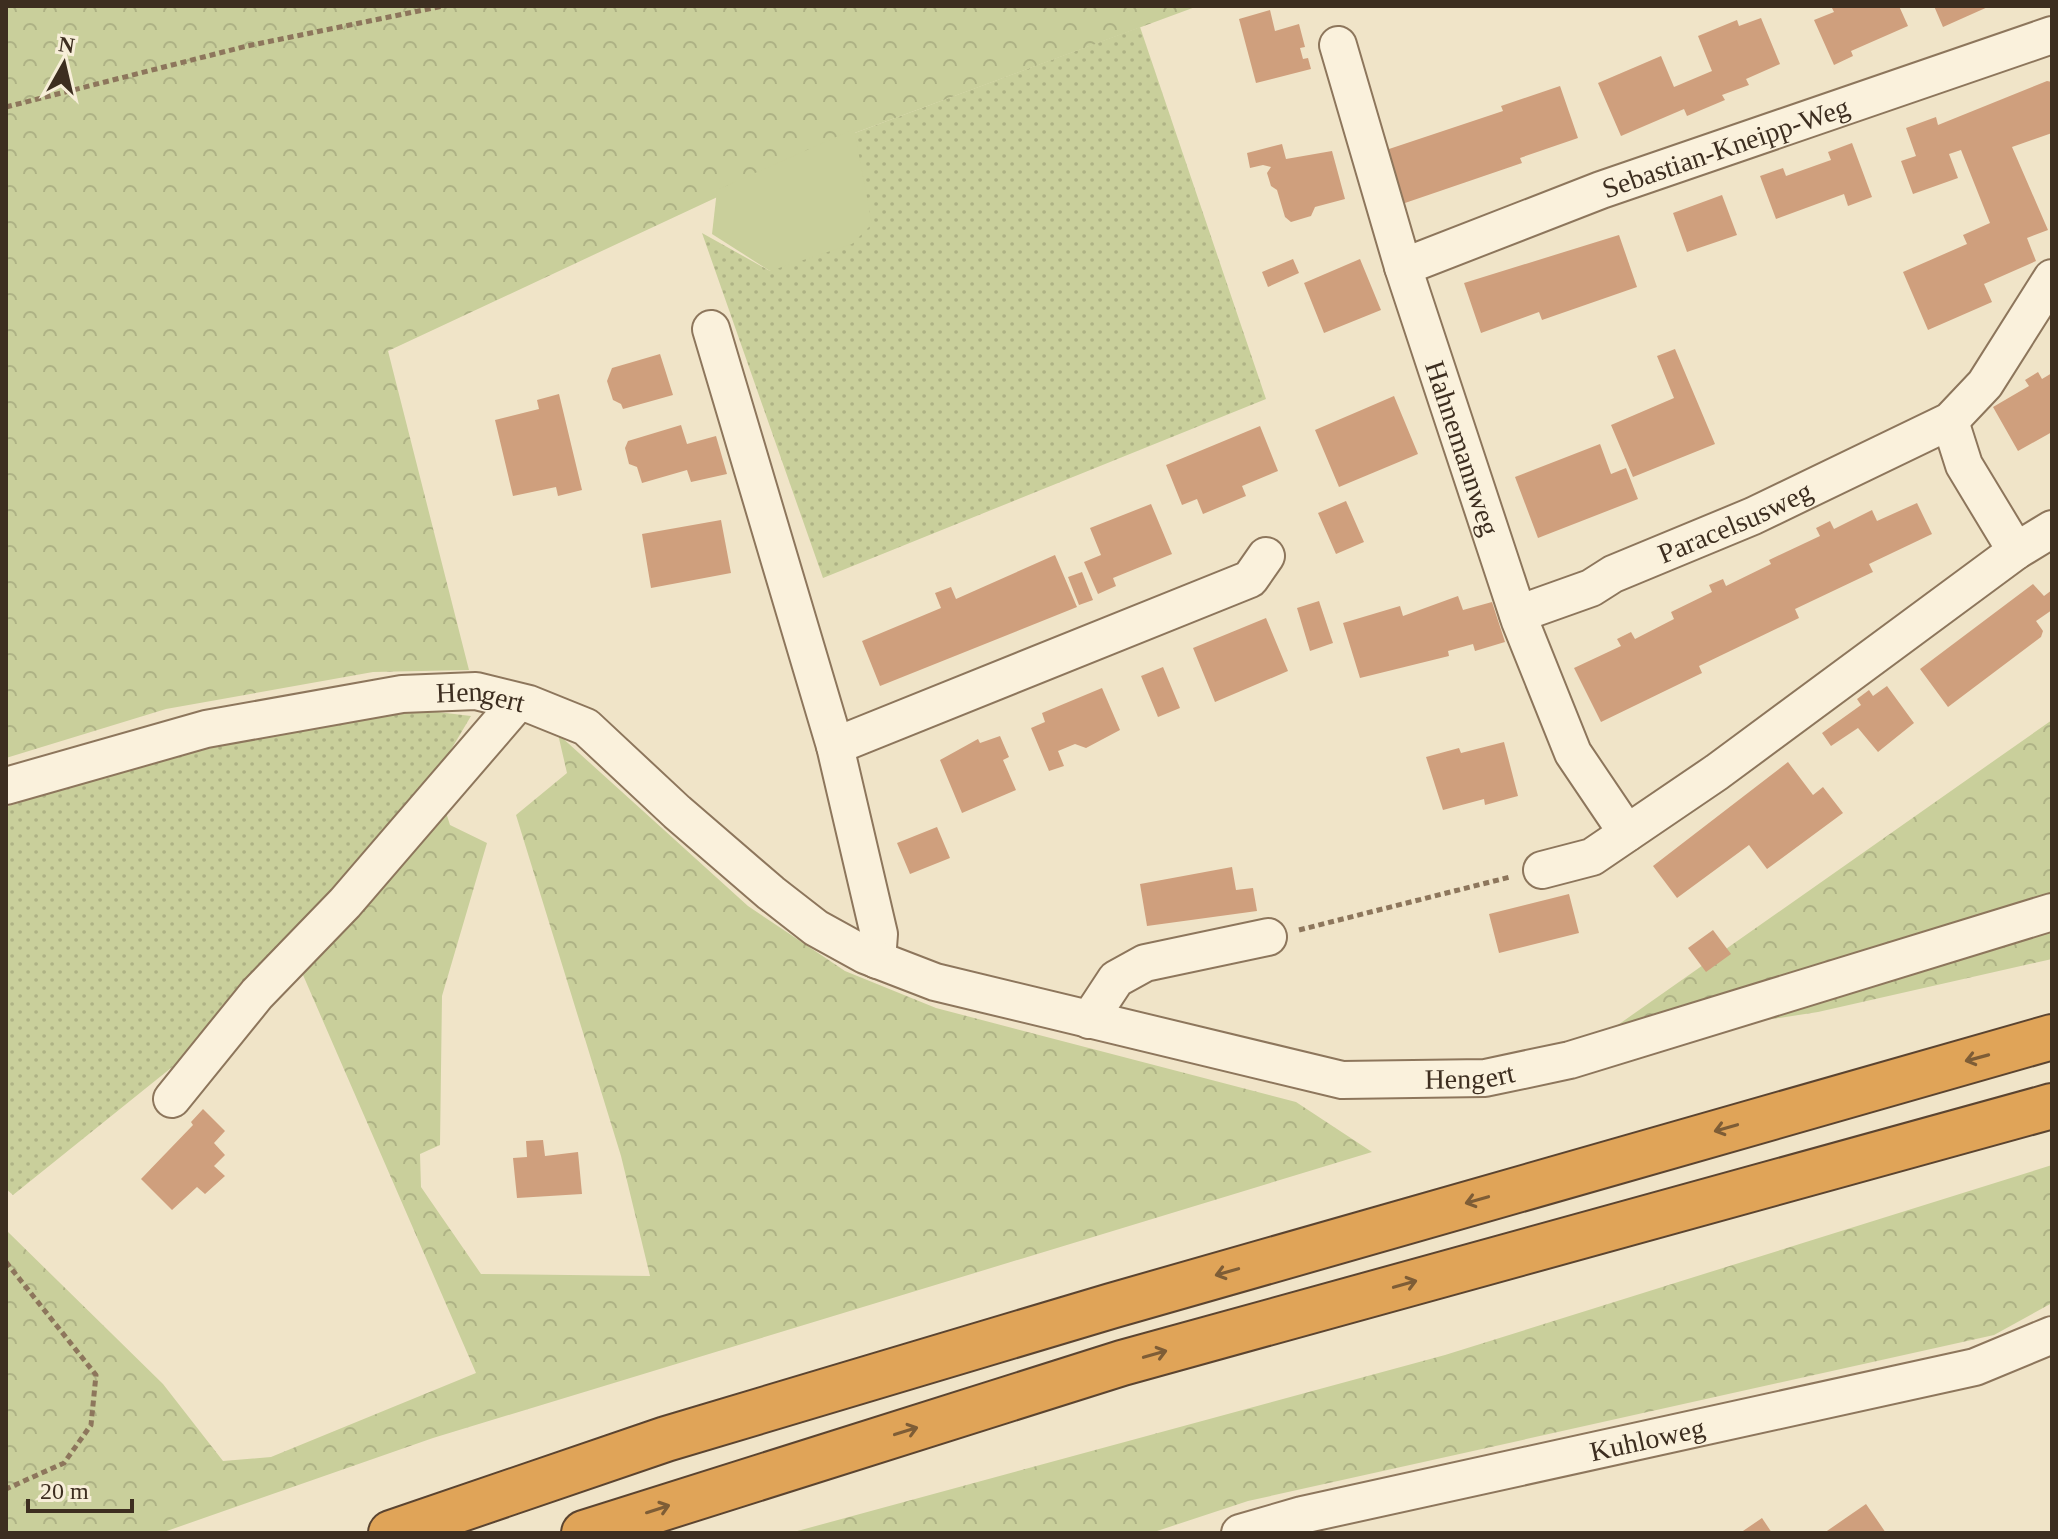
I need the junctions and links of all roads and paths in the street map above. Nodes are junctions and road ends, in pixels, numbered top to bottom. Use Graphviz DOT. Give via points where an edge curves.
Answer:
graph roads {
  1 [pos="443,6"];
  2 [pos="2052,35"];
  3 [pos="1338,45"];
  4 [pos="6,107"];
  5 [pos="1403,267"];
  6 [pos="2052,278"];
  7 [pos="711,329"];
  8 [pos="1950,421"];
  9 [pos="2052,529"];
  10 [pos="2016,551"];
  11 [pos="1266,556"];
  12 [pos="1518,614"];
  13 [pos="518,702"];
  14 [pos="835,746"];
  15 [pos="6,786"];
  16 [pos="1627,833"];
  17 [pos="1542,870"];
  18 [pos="2052,912"];
  19 [pos="1268,937"];
  20 [pos="877,960"];
  21 [pos="1089,1020"];
  22 [pos="2052,1037"];
  23 [pos="172,1099"];
  24 [pos="2052,1106"];
  25 [pos="6,1262"];
  26 [pos="2052,1335"];
  27 [pos="6,1489"];
  28 [pos="391,1533"];
  29 [pos="584,1533"];
  30 [pos="1240,1533"];
  1 -- 4 [label="path" via="247,46"];
  2 -- 5 [label="street, Sebastian-Kneipp-Weg" via="1616,185"];
  3 -- 5 [label="street, Hahnemannweg"];
  5 -- 12 [label="street, Hahnemannweg"];
  6 -- 8 [label="street, Paracelsusweg" via="1985,384"];
  7 -- 14 [label="street"];
  8 -- 10 [label="street" via="1964,465"];
  8 -- 12 [label="street, Paracelsusweg" via="1753,516 1591,588"];
  9 -- 10 [label="street"];
  10 -- 16 [label="street"];
  11 -- 14 [label="street" via="1250,579"];
  12 -- 16 [label="street, Hahnemannweg" via="1573,753"];
  13 -- 15 [label="street, Hengert" via="476,691 402,694 206,729"];
  13 -- 20 [label="street, Hengert" via="586,727 771,893 816,928"];
  13 -- 23 [label="street" via="345,903 257,994"];
  14 -- 20 [label="street" via="879,934"];
  16 -- 17 [label="street" via="1592,857"];
  17 -- 19 [label="path"];
  18 -- 21 [label="street, Hengert" via="1585,1055 1485,1078 1342,1080"];
  19 -- 21 [label="street" via="1145,963 1116,979"];
  20 -- 21 [label="street, Hengert" via="935,982"];
  22 -- 28 [label="highway, one-way" via="1111,1306 666,1439"];
  29 -- 24 [label="highway, one-way" via="1122,1363"];
  25 -- 27 [label="path" via="96,1375 91,1425 64,1463"];
  26 -- 30 [label="street, Kuhloweg" via="1975,1367"];
}
